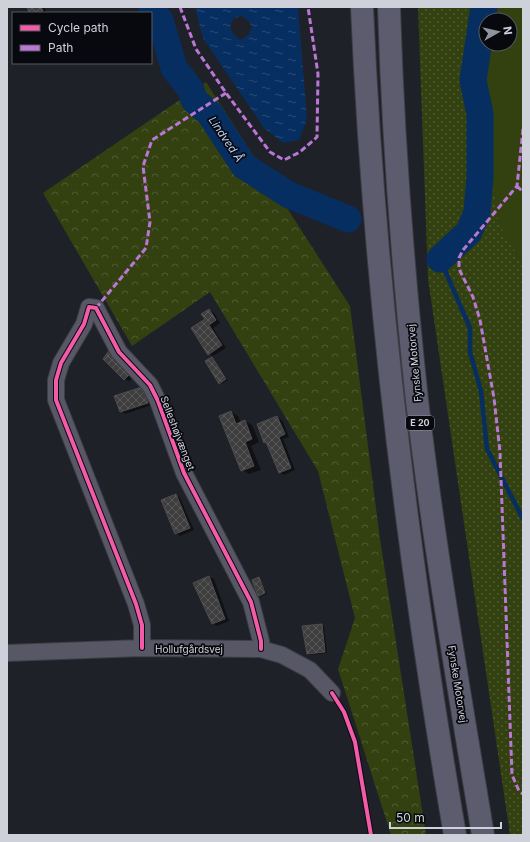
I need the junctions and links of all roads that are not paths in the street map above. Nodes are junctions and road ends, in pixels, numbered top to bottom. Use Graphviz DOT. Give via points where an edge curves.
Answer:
graph roads {
  1 [pos="362,7"];
  2 [pos="388,7"];
  3 [pos="142,648"];
  4 [pos="262,649"];
  5 [pos="7,653"];
  6 [pos="332,693"];
  7 [pos="455,835"];
  8 [pos="483,835"];
  1 -- 7 [label="highway, E 20" via="366,106 395,431 416,590"];
  2 -- 8 [label="highway, Fynske Motorvej / E 20" via="400,209 418,400 443,591"];
  3 -- 4 [label="street, Hollufgårdsvej"];
  3 -- 4 [label="street, Selleshøjvænget" via="142,625 136,604 56,400 56,380 61,362 84,324 89,307 96,308 118,352 153,390 184,473 251,602"];
  3 -- 5 [label="street, Hollufgårdsvej"];
  4 -- 6 [label="street, Hollufgårdsvej" via="282,655 310,670"];
}
